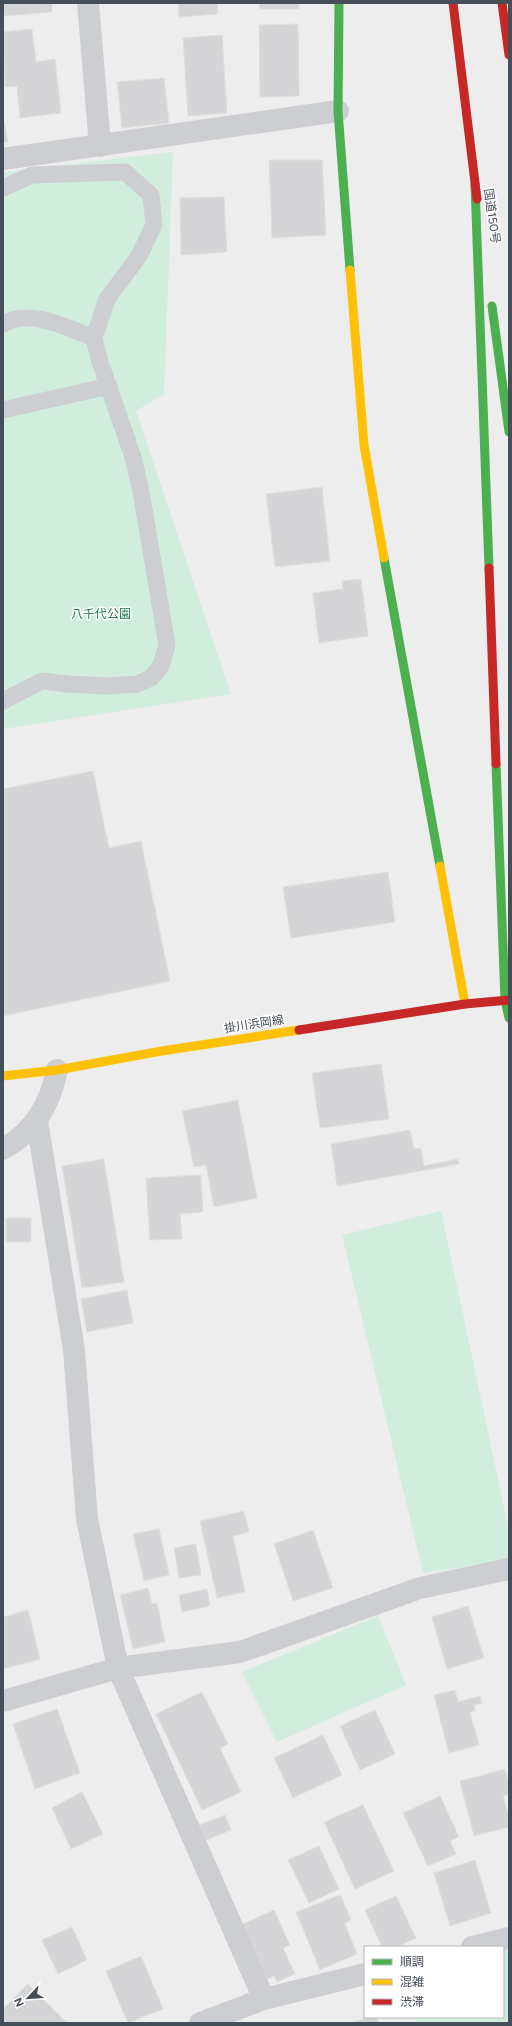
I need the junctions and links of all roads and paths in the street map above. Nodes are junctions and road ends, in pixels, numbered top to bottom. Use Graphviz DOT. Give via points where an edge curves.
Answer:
graph roads {
  1 [pos="88,3"];
  2 [pos="339,3"];
  3 [pos="453,3"];
  4 [pos="502,3"];
  5 [pos="509,55"];
  6 [pos="338,112"];
  7 [pos="100,146"];
  8 [pos="3,159"];
  9 [pos="475,184"];
  10 [pos="3,188"];
  11 [pos="488,277"];
  12 [pos="491,300"];
  13 [pos="3,324"];
  14 [pos="94,338"];
  15 [pos="109,386"];
  16 [pos="3,410"];
  17 [pos="509,432"];
  18 [pos="3,701"];
  19 [pos="507,1000"];
  20 [pos="465,1004"];
  21 [pos="509,1018"];
  22 [pos="57,1070"];
  23 [pos="3,1076"];
  24 [pos="37,1121"];
  25 [pos="3,1149"];
  26 [pos="509,1569"];
  27 [pos="118,1668"];
  28 [pos="3,1701"];
  29 [pos="509,1938"];
  30 [pos="476,1946"];
  31 [pos="364,1974"];
  32 [pos="264,1999"];
  33 [pos="200,2023"];
  1 -- 7 [label="street"];
  2 -- 6 [label="main road"];
  3 -- 9 [label="main road, 国道150号"];
  4 -- 5 [label="main road"];
  6 -- 7 [label="street"];
  6 -- 20 [label="main road" via="364,445"];
  7 -- 8 [label="street"];
  9 -- 11 [label="main road, 国道150号"];
  9 -- 19 [label="main road"];
  10 -- 14 [label="lane" via="32,175 125,172 151,195 154,225 138,256 107,299"];
  12 -- 17 [label="main road"];
  13 -- 14 [label="lane" via="9,320 31,317"];
  14 -- 15 [label="lane"];
  15 -- 16 [label="lane"];
  15 -- 18 [label="lane" via="133,457 158,584 167,644 161,666 151,678 137,684 107,686 42,681"];
  19 -- 20 [label="main road, 掛川浜岡線"];
  19 -- 21 [label="main road"];
  20 -- 22 [label="main road, 掛川浜岡線"];
  22 -- 23 [label="main road, 掛川浜岡線"];
  22 -- 24 [label="street" via="53,1088"];
  24 -- 25 [label="street"];
  24 -- 27 [label="street" via="74,1350 87,1519"];
  26 -- 27 [label="street" via="420,1588 240,1652"];
  27 -- 28 [label="street"];
  27 -- 32 [label="street"];
  29 -- 30 [label="street"];
  31 -- 32 [label="street"];
  32 -- 33 [label="street"];
}
